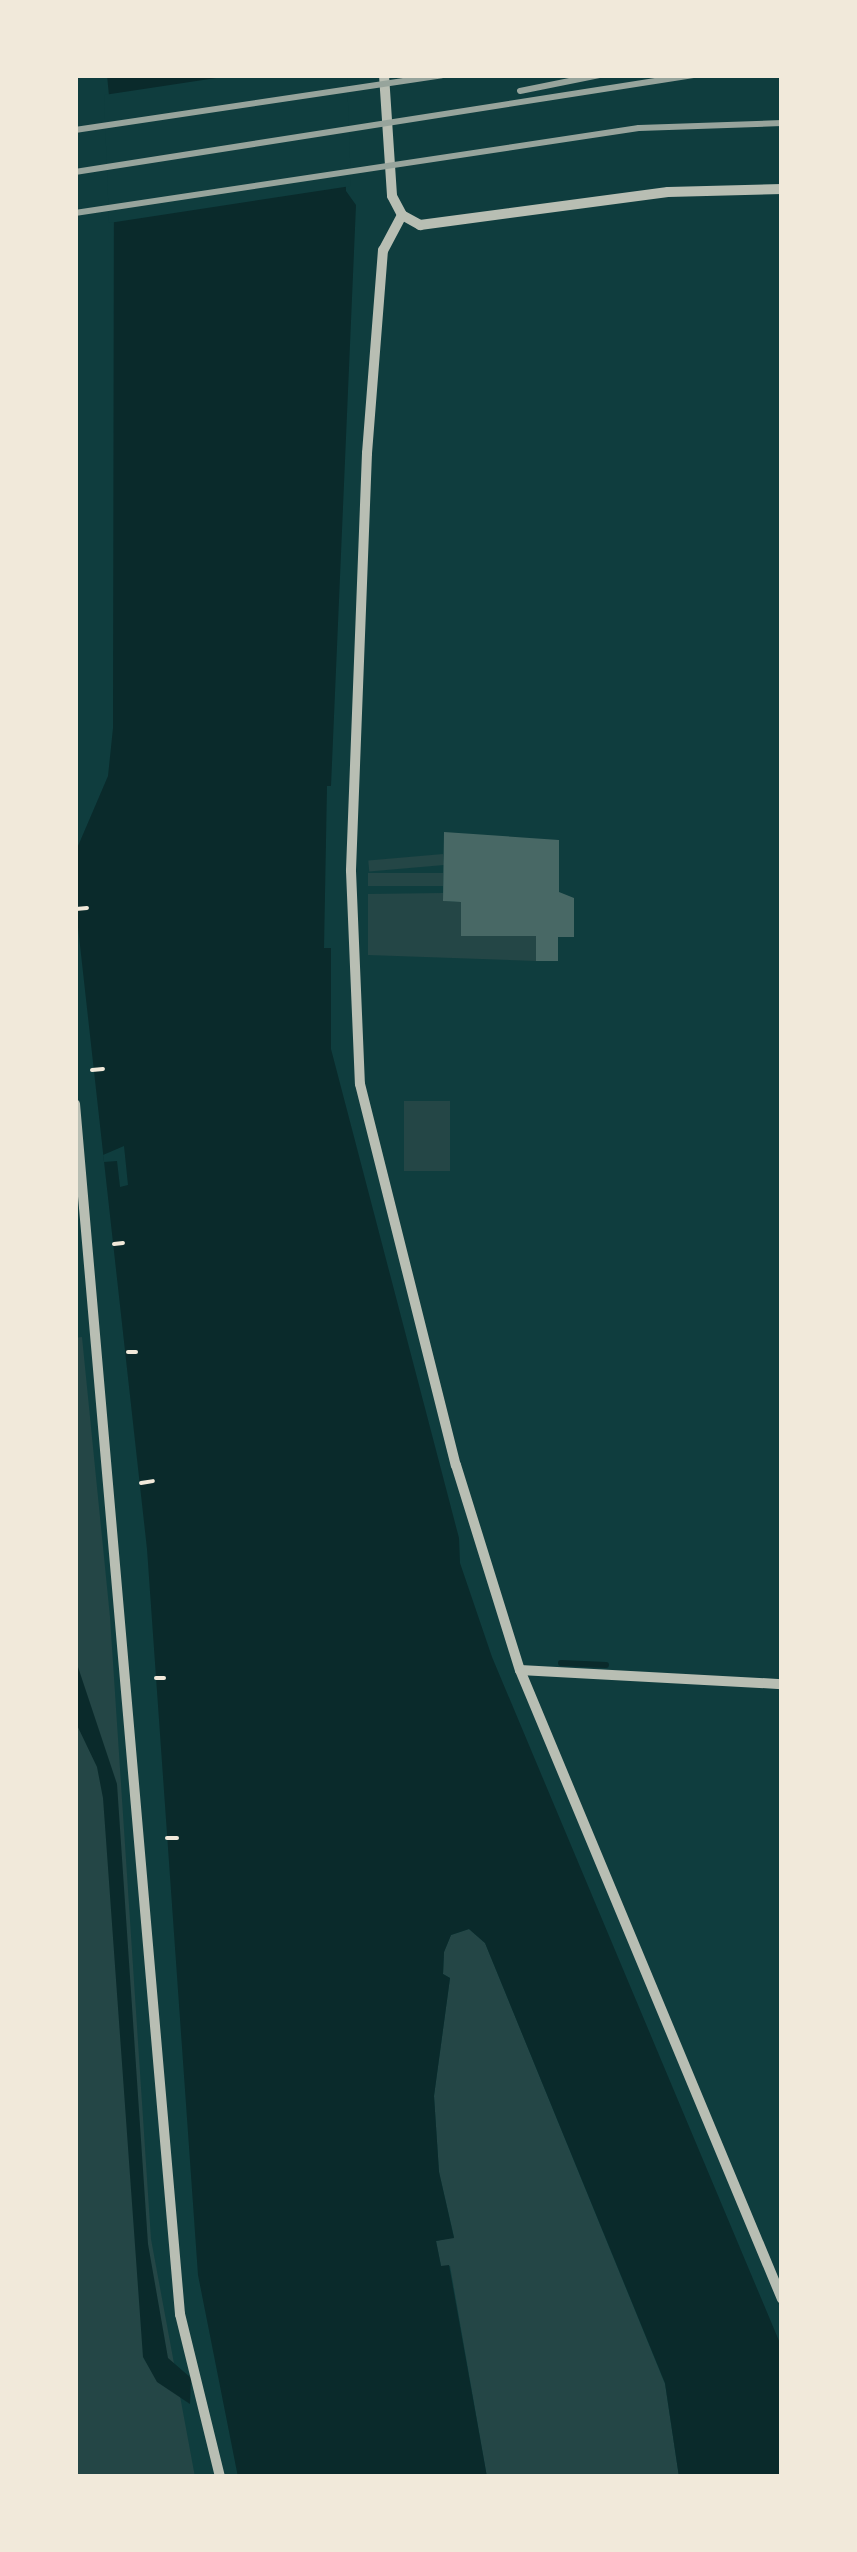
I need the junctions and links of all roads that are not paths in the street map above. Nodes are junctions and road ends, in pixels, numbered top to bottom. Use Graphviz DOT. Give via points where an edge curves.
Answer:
graph roads {
  1 [pos="384,75"];
  2 [pos="782,189"];
  3 [pos="402,215"];
  4 [pos="75,1104"];
  5 [pos="520,1670"];
  6 [pos="782,1684"];
  7 [pos="782,2298"];
  8 [pos="220,2477"];
  1 -- 3 [label="street" via="392,196"];
  2 -- 3 [label="street" via="668,192 436,226"];
  3 -- 5 [label="street" via="384,250 368,453 351,871 360,1084 456,1464"];
  4 -- 8 [label="street" via="180,2314"];
  5 -- 6 [label="street"];
  5 -- 7 [label="street"];
}
